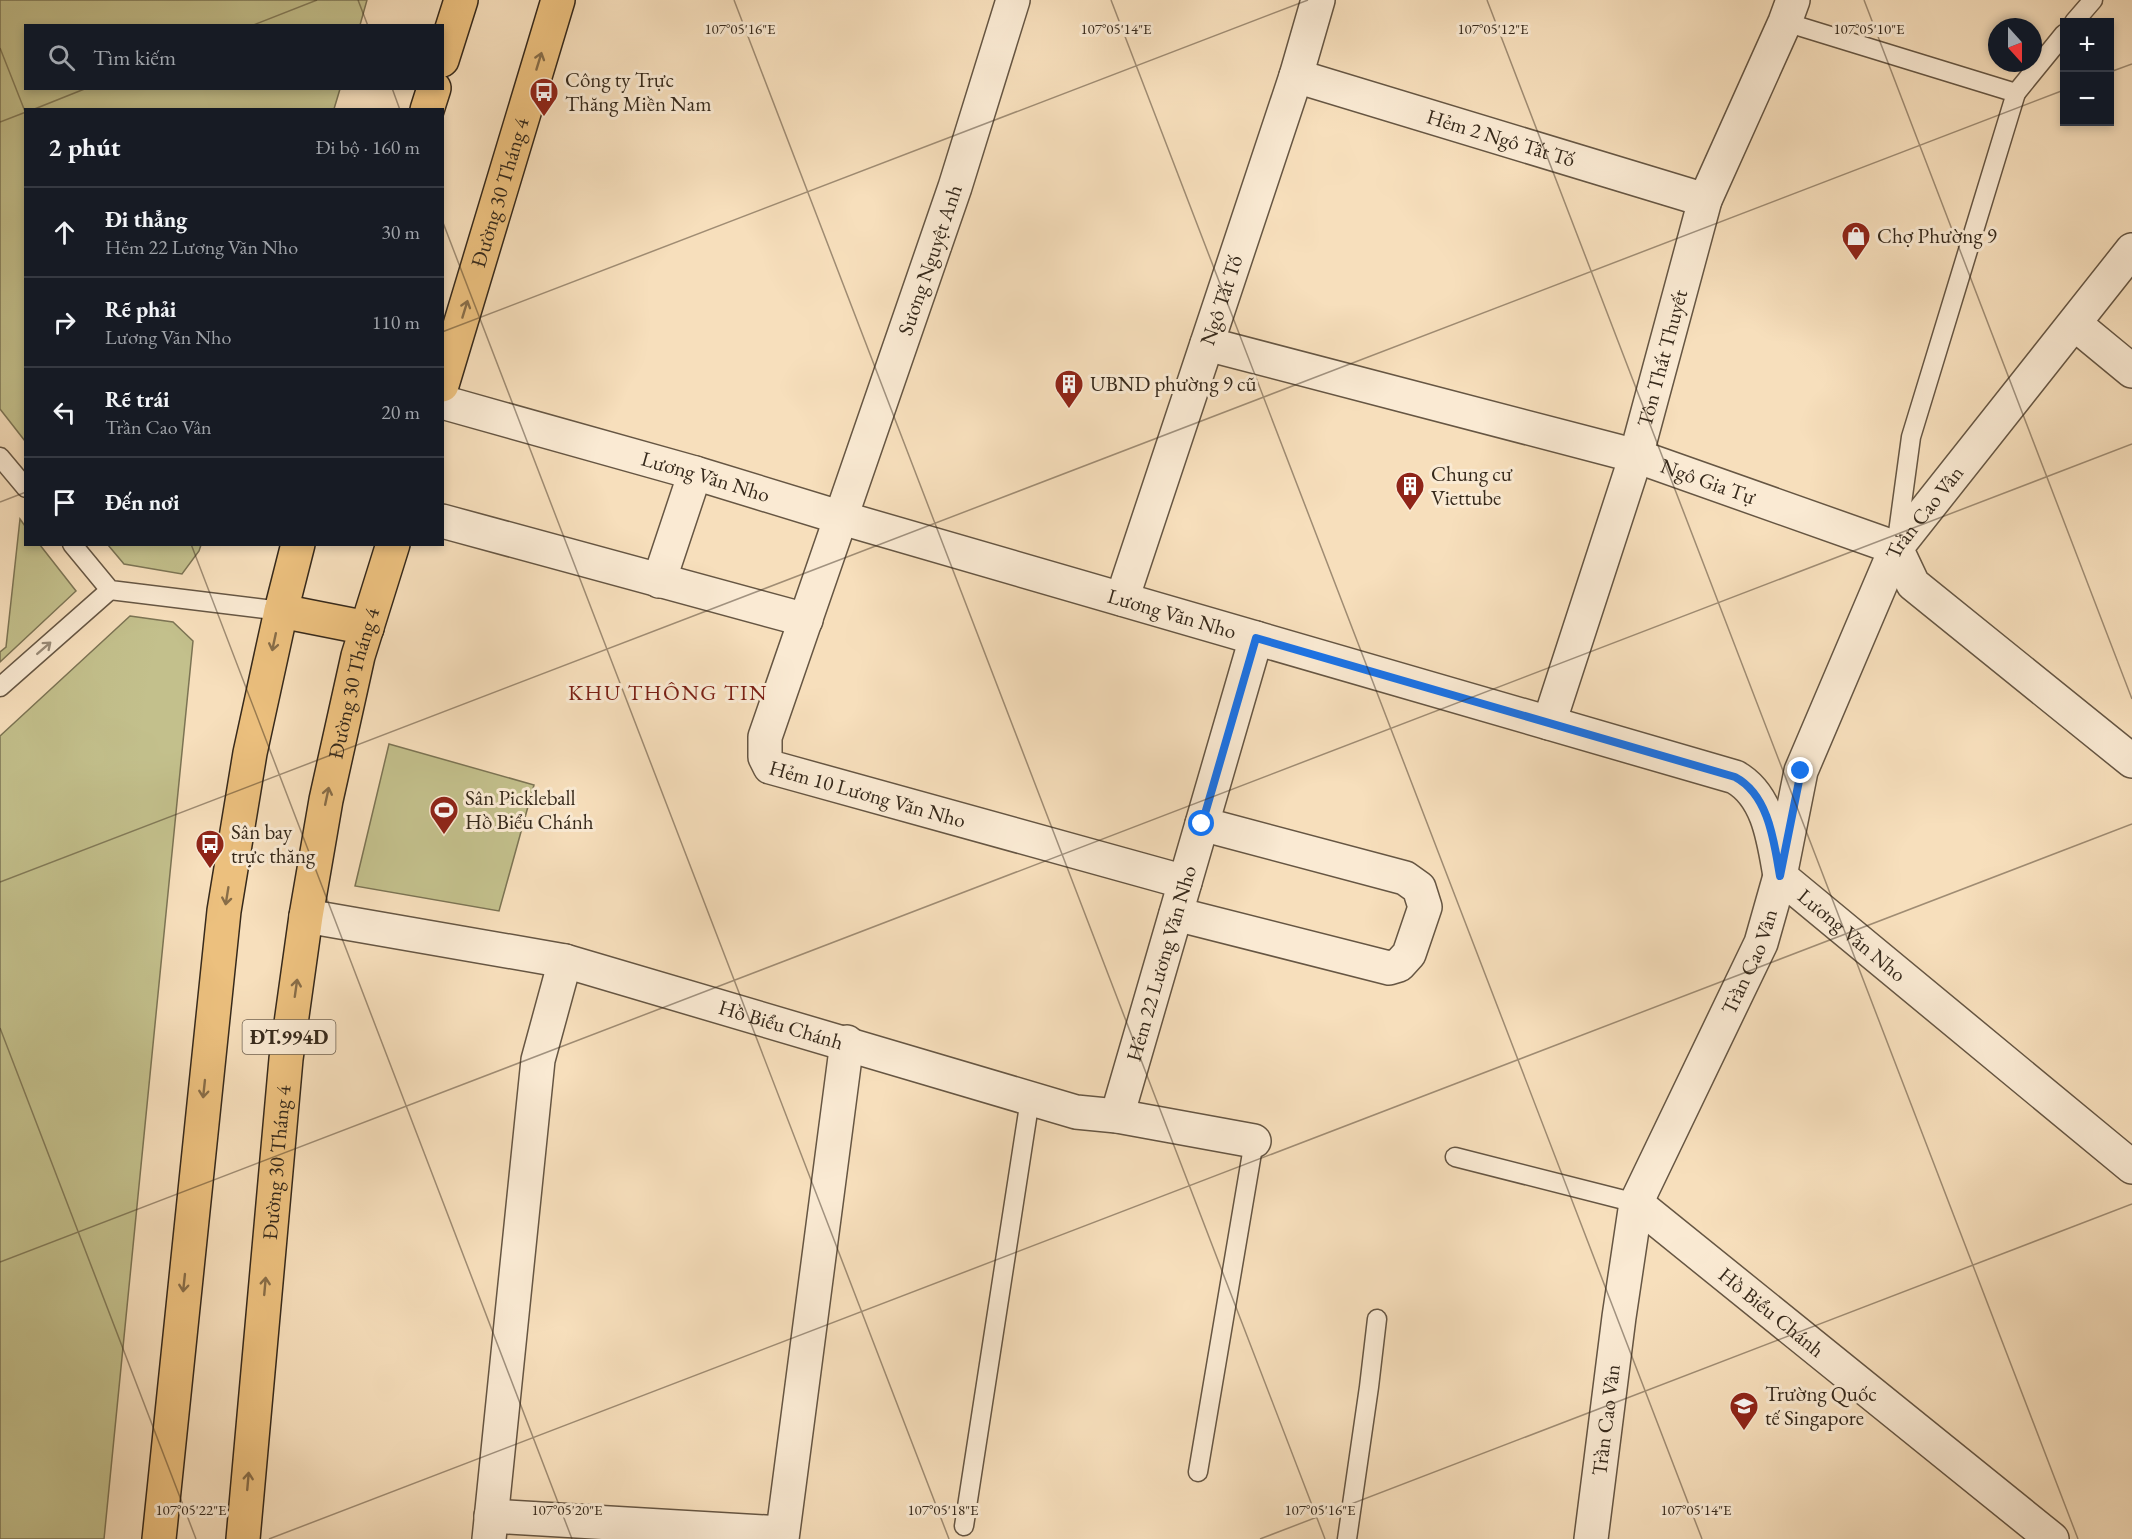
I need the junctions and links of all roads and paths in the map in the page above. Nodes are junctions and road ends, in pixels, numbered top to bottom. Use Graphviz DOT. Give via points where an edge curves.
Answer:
graph roads {
  1 [pos="461,0"];
  2 [pos="558,0"];
  3 [pos="1012,0"];
  4 [pos="1318,0"];
  5 [pos="2093,0"];
  6 [pos="1789,11"];
  7 [pos="2077,18"];
  8 [pos="2060,39"];
  9 [pos="444,54"];
  10 [pos="1296,76"];
  11 [pos="433,90"];
  12 [pos="2016,93"];
  13 [pos="428,108"];
  14 [pos="1705,200"];
  15 [pos="2132,250"];
  16 [pos="2075,324"];
  17 [pos="1207,344"];
  18 [pos="2132,371"];
  19 [pos="444,378"];
  20 [pos="444,403"];
  21 [pos="1636,456"];
  22 [pos="0,457"];
  23 [pos="695,472"];
  24 [pos="24,486"];
  25 [pos="842,518"];
  26 [pos="444,522"];
  27 [pos="74,546"];
  28 [pos="297,546"];
  29 [pos="392,546"];
  30 [pos="1896,548"];
  31 [pos="659,581"];
  32 [pos="110,590"];
  33 [pos="1122,599"];
  34 [pos="280,611"];
  35 [pos="806,620"];
  36 [pos="367,628"];
  37 [pos="1256,638"];
  38 [pos="0,687"];
  39 [pos="1549,723"];
  40 [pos="2132,761"];
  41 [pos="1202,824"];
  42 [pos="1780,876"];
  43 [pos="1185,882"];
  44 [pos="1176,914"];
  45 [pos="306,916"];
  46 [pos="565,961"];
  47 [pos="847,1042"];
  48 [pos="1030,1099"];
  49 [pos="1118,1116"];
  50 [pos="1254,1141"];
  51 [pos="1455,1157"];
  52 [pos="2132,1167"];
  53 [pos="1636,1203"];
  54 [pos="1377,1319"];
  55 [pos="1198,1472"];
  56 [pos="964,1526"];
  57 [pos="490,1528"];
  58 [pos="782,1536"];
  59 [pos="159,1539"];
  60 [pos="243,1539"];
  61 [pos="1347,1539"];
  62 [pos="1591,1539"];
  63 [pos="2052,1539"];
  1 -- 9 [label="main road"];
  19 -- 2 [label="main road, Đường 30 Tháng 4, one-way"];
  3 -- 25 [label="street, Sương Nguyệt Anh" via="955,187"];
  4 -- 10 [label="street, Ngô Tất Tố"];
  5 -- 7 [label="lane"];
  6 -- 12 [label="lane"];
  6 -- 14 [label="street, Tôn Thất Thuyết"];
  8 -- 12 [label="lane"];
  10 -- 14 [label="street, Hẻm 2 Ngô Tất Tố"];
  10 -- 17 [label="street, Ngô Tất Tố"];
  11 -- 13 [label="main road"];
  12 -- 30 [label="lane" via="1911,438"];
  14 -- 21 [label="street, Tôn Thất Thuyết"];
  15 -- 16 [label="street, Trần Cao Vân"];
  16 -- 18 [label="street"];
  16 -- 30 [label="street, Trần Cao Vân"];
  17 -- 21 [label="street, Ngô Gia Tự"];
  17 -- 33 [label="street, Ngô Tất Tố"];
  20 -- 23 [label="street, Lương Văn Nho"];
  21 -- 30 [label="street, Ngô Gia Tự"];
  21 -- 39 [label="street, Tôn Thất Thuyết"];
  22 -- 24 [label="lane"];
  23 -- 25 [label="street, Lương Văn Nho"];
  23 -- 31 [label="street"];
  25 -- 33 [label="street, Lương Văn Nho"];
  25 -- 35 [label="street, Hẻm 10 Lương Văn Nho"];
  26 -- 31 [label="street"];
  27 -- 32 [label="lane"];
  28 -- 34 [label="main road, ĐT.994D"];
  29 -- 36 [label="main road, Đường 30 Tháng 4 / ĐT.994D"];
  30 -- 40 [label="street" via="1913,584"];
  30 -- 42 [label="street, Trần Cao Vân" via="1801,771"];
  31 -- 35 [label="street"];
  32 -- 34 [label="lane"];
  38 -- 32 [label="lane, one-way"];
  33 -- 37 [label="street, Lương Văn Nho"];
  34 -- 36 [label="main road"];
  34 -- 59 [label="main road, ĐT.994D, one-way" via="250,753 224,910"];
  35 -- 43 [label="street, Hẻm 10 Lương Văn Nho" via="765,737 765,757 770,767"];
  45 -- 36 [label="main road, Đường 30 Tháng 4 / ĐT.994D, one-way" via="326,800"];
  37 -- 39 [label="street, Lương Văn Nho"];
  37 -- 41 [label="street, Hẻm 22 Lương Văn Nho"];
  39 -- 42 [label="street, Lương Văn Nho" via="1746,783 1768,820"];
  41 -- 43 [label="street, Hẻm 22 Lương Văn Nho"];
  41 -- 44 [label="street" via="1405,878 1419,888 1425,907 1409,954 1400,965 1389,968"];
  42 -- 52 [label="street, Lương Văn Nho"];
  42 -- 53 [label="street, Trần Cao Vân" via="1761,943"];
  43 -- 44 [label="street, Hẻm 22 Lương Văn Nho"];
  44 -- 49 [label="street, Hẻm 22 Lương Văn Nho"];
  45 -- 46 [label="street, Hồ Biểu Chánh"];
  60 -- 45 [label="main road, Đường 30 Tháng 4 / ĐT.994D, one-way" via="286,1059"];
  46 -- 47 [label="street, Hồ Biểu Chánh"];
  46 -- 57 [label="street" via="538,1060"];
  47 -- 48 [label="street, Hồ Biểu Chánh"];
  47 -- 58 [label="street"];
  48 -- 49 [label="street, Hồ Biểu Chánh" via="1076,1112"];
  48 -- 56 [label="lane"];
  49 -- 50 [label="street, Hồ Biểu Chánh"];
  50 -- 55 [label="lane"];
  51 -- 53 [label="lane, Hồ Biểu Chánh"];
  53 -- 62 [label="street, Trần Cao Vân"];
  53 -- 63 [label="street, Hồ Biểu Chánh"];
  54 -- 61 [label="lane"];
  57 -- 58 [label="street"];
}
